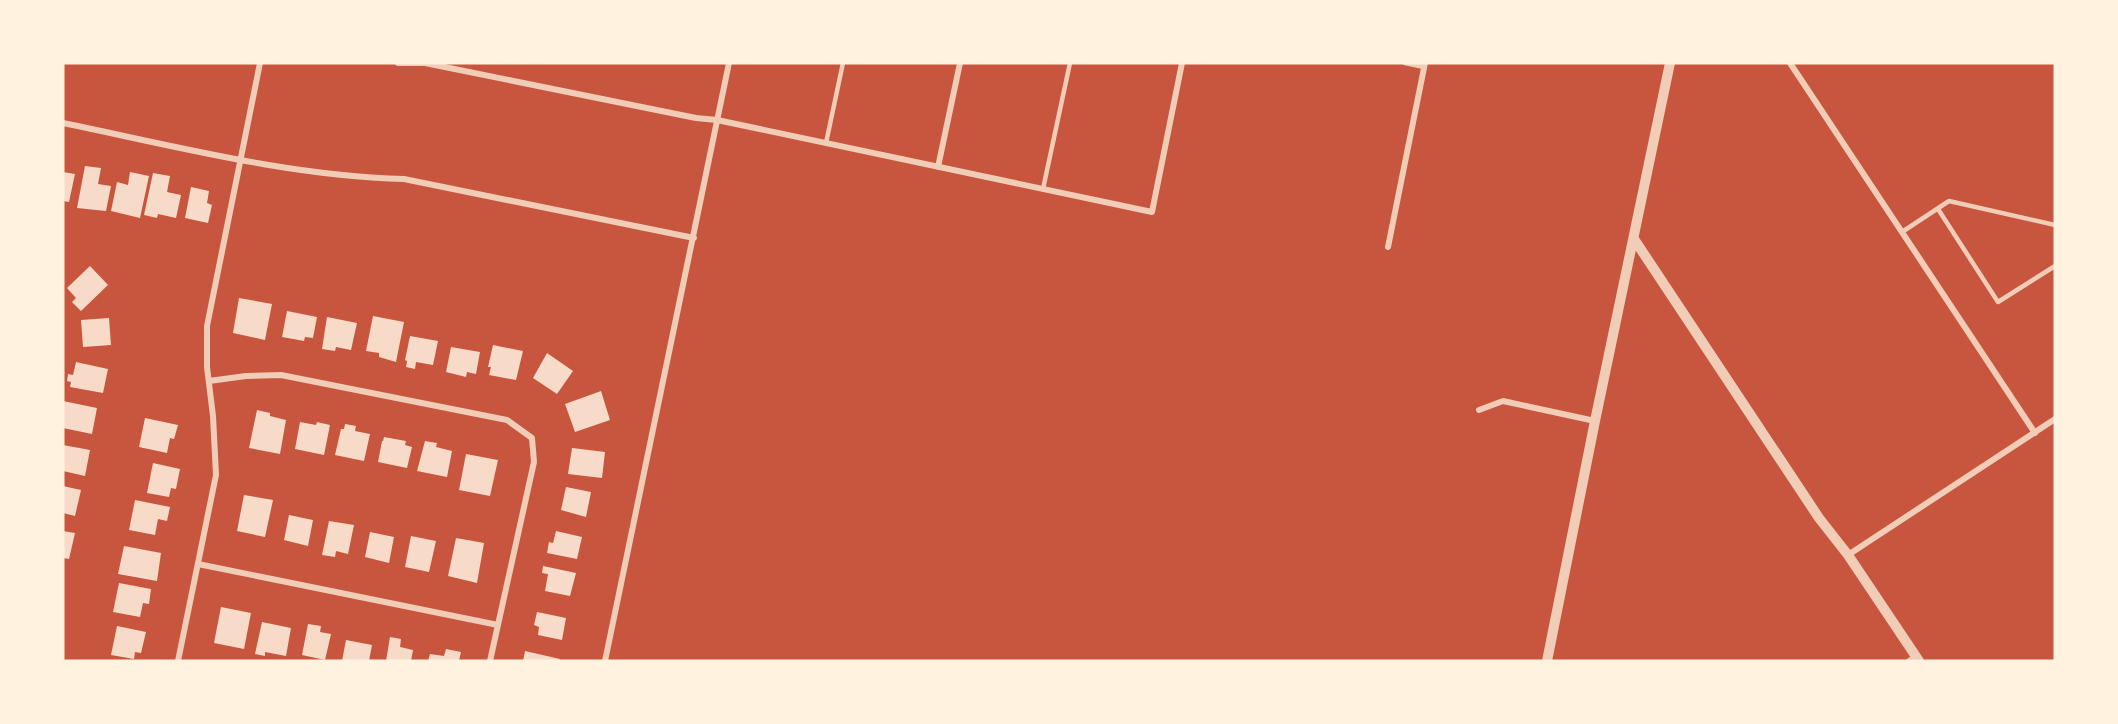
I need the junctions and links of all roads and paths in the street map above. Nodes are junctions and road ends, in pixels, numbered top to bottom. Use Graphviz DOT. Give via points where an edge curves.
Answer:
graph roads {
  1 [pos="260,63"];
  2 [pos="398,63"];
  3 [pos="729,63"];
  4 [pos="843,63"];
  5 [pos="960,63"];
  6 [pos="1070,63"];
  7 [pos="1182,63"];
  8 [pos="1404,63"];
  9 [pos="1670,63"];
  10 [pos="1790,63"];
  11 [pos="1424,65"];
  12 [pos="717,120"];
  13 [pos="63,123"];
  14 [pos="826,143"];
  15 [pos="241,160"];
  16 [pos="939,166"];
  17 [pos="1043,189"];
  18 [pos="1938,209"];
  19 [pos="2055,225"];
  20 [pos="1902,232"];
  21 [pos="694,238"];
  22 [pos="1634,238"];
  23 [pos="1388,247"];
  24 [pos="2055,266"];
  25 [pos="209,381"];
  26 [pos="1479,410"];
  27 [pos="2055,419"];
  28 [pos="1595,421"];
  29 [pos="2035,433"];
  30 [pos="1848,555"];
  31 [pos="198,564"];
  32 [pos="498,624"];
  33 [pos="1914,659"];
  34 [pos="178,661"];
  35 [pos="490,661"];
  36 [pos="605,661"];
  37 [pos="1547,661"];
  1 -- 15 [label="street"];
  2 -- 12 [label="street" via="425,63"];
  3 -- 12 [label="street"];
  4 -- 14 [label="lane"];
  5 -- 16 [label="street"];
  6 -- 17 [label="lane"];
  7 -- 17 [label="street" via="1152,212"];
  8 -- 11 [label="lane"];
  9 -- 22 [label="street"];
  10 -- 20 [label="street"];
  11 -- 23 [label="street"];
  12 -- 14 [label="street"];
  12 -- 21 [label="street"];
  13 -- 15 [label="street"];
  14 -- 16 [label="street"];
  15 -- 21 [label="street" via="359,178 404,179"];
  15 -- 25 [label="street" via="207,326"];
  16 -- 17 [label="street"];
  18 -- 19 [label="lane" via="1949,201"];
  18 -- 20 [label="lane"];
  18 -- 24 [label="lane" via="1998,302"];
  20 -- 29 [label="street"];
  21 -- 36 [label="street"];
  22 -- 28 [label="street"];
  22 -- 30 [label="street" via="1819,518"];
  25 -- 31 [label="street" via="216,475"];
  25 -- 32 [label="street" via="281,375 507,420 532,438 534,462"];
  26 -- 28 [label="street" via="1503,401"];
  27 -- 29 [label="street"];
  28 -- 37 [label="street"];
  29 -- 30 [label="street"];
  30 -- 33 [label="street"];
  31 -- 32 [label="street"];
  31 -- 34 [label="street"];
  32 -- 35 [label="street"];
}
